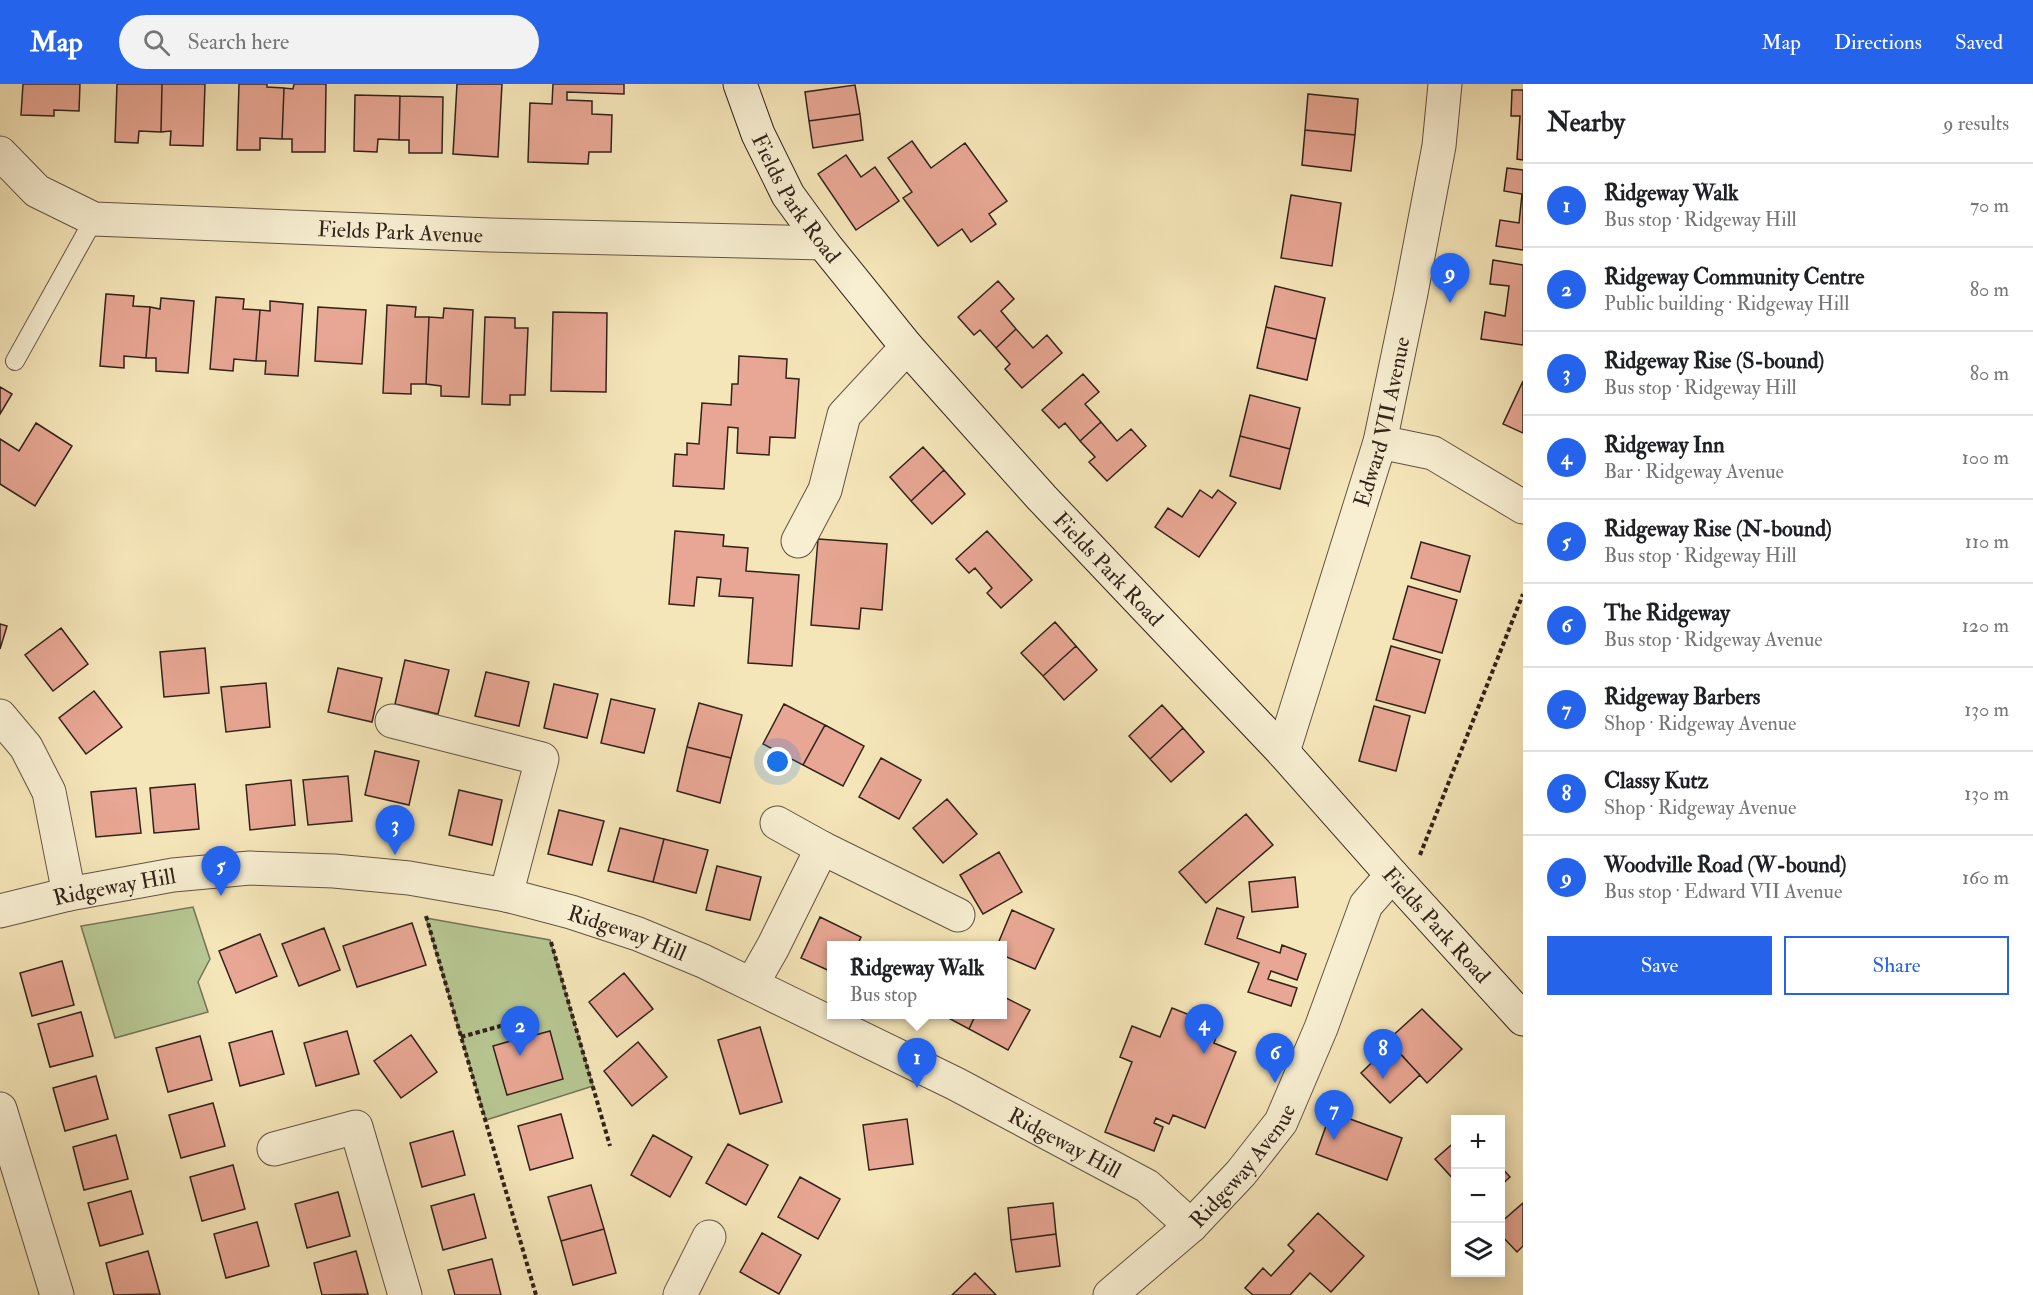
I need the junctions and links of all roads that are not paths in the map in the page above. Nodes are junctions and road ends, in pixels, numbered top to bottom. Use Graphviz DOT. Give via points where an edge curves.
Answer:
graph roads {
  1 [pos="740,84"];
  2 [pos="1445,84"];
  3 [pos="0,153"];
  4 [pos="94,219"];
  5 [pos="823,243"];
  6 [pos="907,347"];
  7 [pos="15,361"];
  8 [pos="1380,442"];
  9 [pos="1523,507"];
  10 [pos="798,541"];
  11 [pos="0,716"];
  12 [pos="392,721"];
  13 [pos="1283,752"];
  14 [pos="777,823"];
  15 [pos="822,848"];
  16 [pos="1399,882"];
  17 [pos="69,894"];
  18 [pos="506,895"];
  19 [pos="0,911"];
  20 [pos="958,915"];
  21 [pos="752,984"];
  22 [pos="1523,1019"];
  23 [pos="0,1109"];
  24 [pos="274,1149"];
  25 [pos="1191,1226"];
  26 [pos="709,1237"];
  27 [pos="57,1295"];
  28 [pos="405,1295"];
  29 [pos="680,1295"];
  30 [pos="1110,1295"];
  1 -- 5 [label="street, Fields Park Road" via="788,195"];
  2 -- 8 [label="street, Edward VII Avenue" via="1412,293"];
  3 -- 4 [label="street, Fields Park Avenue" via="36,191"];
  4 -- 5 [label="street, Fields Park Avenue"];
  4 -- 7 [label="lane"];
  5 -- 6 [label="street, Fields Park Road"];
  6 -- 10 [label="street" via="844,415 825,490"];
  6 -- 13 [label="street, Fields Park Road" via="1042,498"];
  8 -- 9 [label="street" via="1433,453"];
  8 -- 13 [label="street, Edward VII Avenue"];
  11 -- 17 [label="street" via="26,747 49,792"];
  12 -- 18 [label="street" via="542,759"];
  13 -- 16 [label="street, Fields Park Road"];
  14 -- 15 [label="street"];
  15 -- 20 [label="street"];
  15 -- 21 [label="street"];
  16 -- 22 [label="street, Fields Park Road"];
  16 -- 25 [label="street, Ridgeway Avenue" via="1366,905 1322,1028 1281,1122 1241,1173"];
  17 -- 18 [label="street, Ridgeway Hill" via="173,875 250,868 415,879"];
  17 -- 19 [label="street, Ridgeway Hill"];
  18 -- 21 [label="street, Ridgeway Hill" via="638,934"];
  21 -- 25 [label="street, Ridgeway Hill" via="956,1084 1148,1186"];
  23 -- 27 [label="street"];
  24 -- 28 [label="street" via="356,1127"];
  25 -- 30 [label="street, Ridgeway Avenue"];
  26 -- 29 [label="street"];
}
